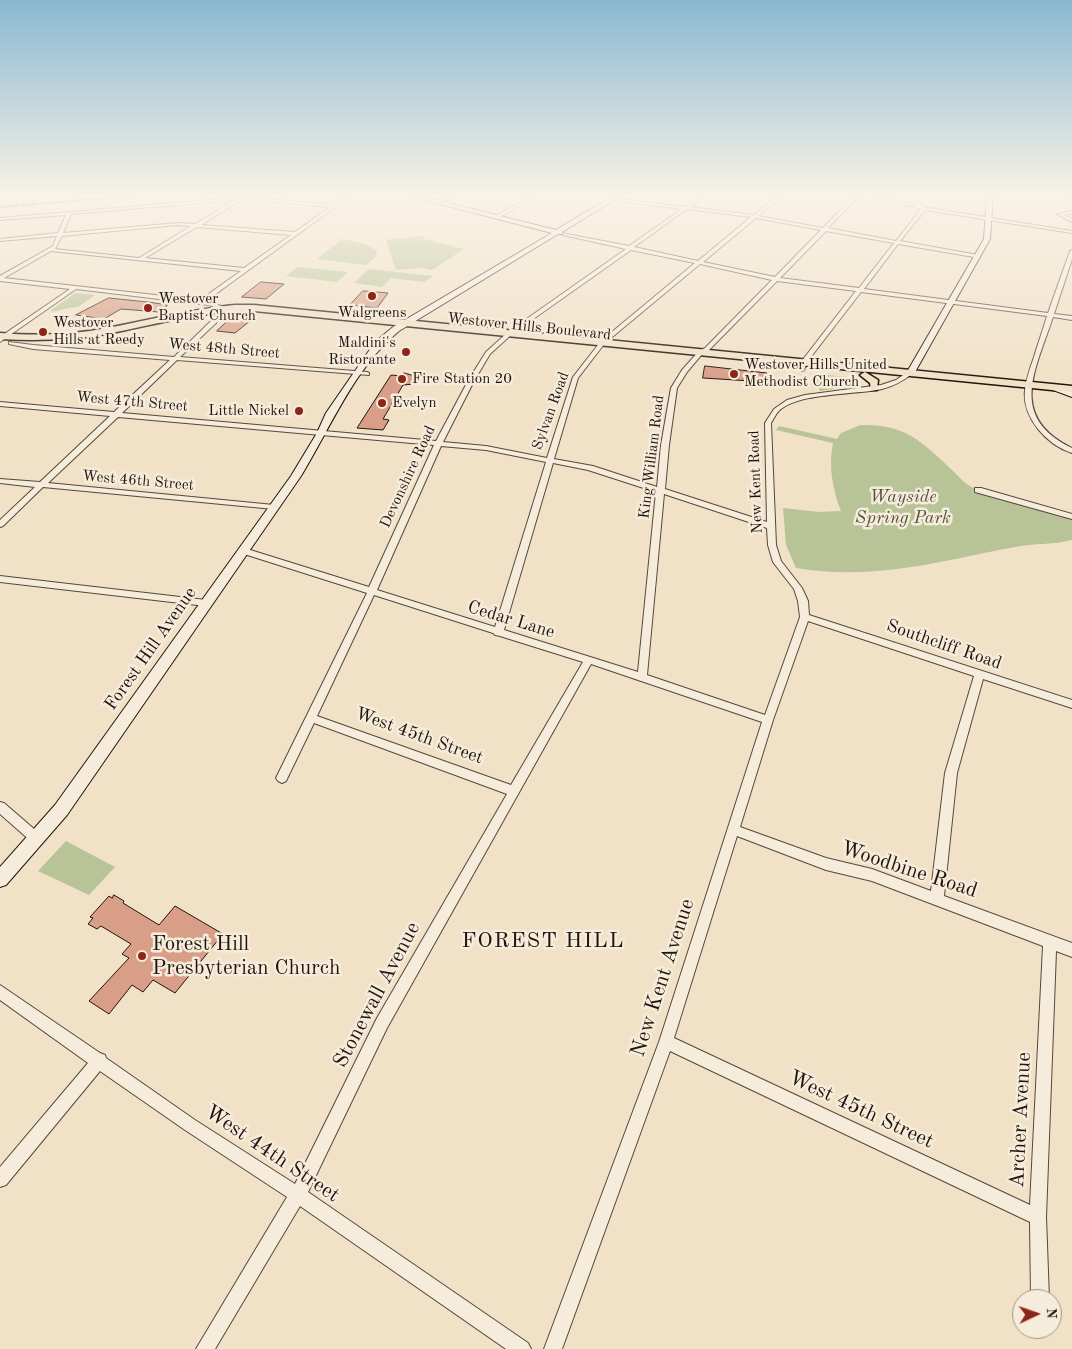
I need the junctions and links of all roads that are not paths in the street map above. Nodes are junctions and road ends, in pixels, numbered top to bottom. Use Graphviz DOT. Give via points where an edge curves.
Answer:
graph roads {
  1 [pos="39,257"];
  2 [pos="120,257"];
  3 [pos="143,257"];
  4 [pos="263,257"];
  5 [pos="520,257"];
  6 [pos="616,257"];
  7 [pos="668,257"];
  8 [pos="708,257"];
  9 [pos="797,257"];
  10 [pos="886,257"];
  11 [pos="978,257"];
  12 [pos="1070,257"];
  13 [pos="140,259"];
  14 [pos="700,264"];
  15 [pos="245,270"];
  16 [pos="0,279"];
  17 [pos="776,279"];
  18 [pos="76,287"];
  19 [pos="860,290"];
  20 [pos="205,302"];
  21 [pos="953,302"];
  22 [pos="272,310"];
  23 [pos="220,311"];
  24 [pos="186,314"];
  25 [pos="1051,314"];
  26 [pos="1072,318"];
  27 [pos="405,327"];
  28 [pos="507,336"];
  29 [pos="80,337"];
  30 [pos="3,340"];
  31 [pos="600,346"];
  32 [pos="80,350"];
  33 [pos="698,355"];
  34 [pos="175,358"];
  35 [pos="803,365"];
  36 [pos="363,373"];
  37 [pos="865,375"];
  38 [pos="908,376"];
  39 [pos="1028,387"];
  40 [pos="874,388"];
  41 [pos="1056,388"];
  42 [pos="1072,389"];
  43 [pos="1072,394"];
  44 [pos="0,404"];
  45 [pos="116,414"];
  46 [pos="322,433"];
  47 [pos="439,443"];
  48 [pos="1072,451"];
  49 [pos="549,458"];
  50 [pos="0,480"];
  51 [pos="42,486"];
  52 [pos="978,490"];
  53 [pos="660,492"];
  54 [pos="274,507"];
  55 [pos="1072,517"];
  56 [pos="0,524"];
  57 [pos="771,526"];
  58 [pos="244,551"];
  59 [pos="0,579"];
  60 [pos="371,593"];
  61 [pos="206,603"];
  62 [pos="805,617"];
  63 [pos="498,633"];
  64 [pos="588,661"];
  65 [pos="979,676"];
  66 [pos="642,677"];
  67 [pos="1072,704"];
  68 [pos="311,718"];
  69 [pos="768,720"];
  70 [pos="282,778"];
  71 [pos="513,791"];
  72 [pos="0,807"];
  73 [pos="734,830"];
  74 [pos="37,839"];
  75 [pos="0,879"];
  76 [pos="937,898"];
  77 [pos="1050,942"];
  78 [pos="1072,950"];
  79 [pos="0,992"];
  80 [pos="666,1042"];
  81 [pos="100,1060"];
  82 [pos="0,1179"];
  83 [pos="298,1196"];
  84 [pos="1038,1217"];
  85 [pos="1040,1289"];
  86 [pos="205,1349"];
  87 [pos="522,1349"];
  88 [pos="553,1349"];
  1 -- 16 [label="street"];
  2 -- 13 [label="street"];
  3 -- 13 [label="street"];
  4 -- 15 [label="street"];
  5 -- 27 [label="main road, Forest Hill Avenue"];
  6 -- 28 [label="street, Devonshire Road"];
  7 -- 14 [label="street"];
  8 -- 14 [label="street, Sylvan Road"];
  9 -- 17 [label="street, King William Road"];
  10 -- 19 [label="street"];
  11 -- 21 [label="main road"];
  12 -- 25 [label="street"];
  13 -- 15 [label="street"];
  14 -- 17 [label="street"];
  14 -- 31 [label="street, Sylvan Road"];
  15 -- 20 [label="street"];
  16 -- 18 [label="street"];
  17 -- 19 [label="street"];
  17 -- 33 [label="street, King William Road"];
  18 -- 20 [label="street"];
  18 -- 30 [label="street"];
  19 -- 21 [label="street"];
  19 -- 35 [label="street"];
  20 -- 22 [label="main road"];
  20 -- 23 [label="street" via="220,305"];
  20 -- 24 [label="main road"];
  21 -- 25 [label="street"];
  21 -- 38 [label="main road"];
  22 -- 23 [label="main road, Westover Hills Boulevard"];
  22 -- 27 [label="main road, Westover Hills Boulevard"];
  23 -- 24 [label="main road, Westover Hills Boulevard"];
  23 -- 27 [label="main road, Westover Hills Boulevard"];
  23 -- 29 [label="main road, Westover Hills Boulevard"];
  23 -- 34 [label="street"];
  24 -- 29 [label="main road, Westover Hills Boulevard"];
  25 -- 26 [label="street"];
  25 -- 39 [label="street"];
  27 -- 28 [label="main road, Westover Hills Boulevard"];
  27 -- 36 [label="main road, Forest Hill Avenue" via="382,340"];
  28 -- 31 [label="main road, Westover Hills Boulevard"];
  28 -- 47 [label="street, Devonshire Road" via="488,354 471,380"];
  29 -- 30 [label="main road, Westover Hills Boulevard"];
  29 -- 32 [label="street"];
  30 -- 32 [label="street, West 48th Street" via="33,347"];
  31 -- 33 [label="main road, Westover Hills Boulevard"];
  31 -- 49 [label="street, Sylvan Road" via="575,378"];
  32 -- 34 [label="street, West 48th Street"];
  33 -- 35 [label="main road, Westover Hills Boulevard"];
  33 -- 53 [label="street, King William Road" via="674,388"];
  34 -- 36 [label="street, West 48th Street"];
  34 -- 45 [label="street"];
  35 -- 37 [label="main road, Westover Hills Boulevard"];
  35 -- 38 [label="main road, Westover Hills Boulevard"];
  36 -- 46 [label="main road, Forest Hill Avenue" via="340,414"];
  37 -- 38 [label="main road, Westover Hills Boulevard"];
  37 -- 40 [label="main road" via="875,382"];
  38 -- 39 [label="main road, Westover Hills Boulevard"];
  38 -- 40 [label="street, New Kent Road"];
  39 -- 41 [label="main road, Westover Hills Boulevard"];
  39 -- 48 [label="street" via="1028,406 1043,432 1052,441"];
  40 -- 57 [label="street, New Kent Road" via="808,398 776,410 768,423"];
  41 -- 42 [label="main road, Westover Hills Boulevard"];
  41 -- 43 [label="main road, Westover Hills Boulevard"];
  44 -- 45 [label="street, West 47th Street"];
  45 -- 46 [label="street, West 47th Street"];
  45 -- 51 [label="street"];
  46 -- 47 [label="street, West 47th Street"];
  46 -- 54 [label="main road, Forest Hill Avenue"];
  47 -- 49 [label="street, West 47th Street"];
  47 -- 60 [label="street, Devonshire Road"];
  49 -- 53 [label="street, West 47th Street"];
  49 -- 63 [label="street, Sylvan Road"];
  50 -- 51 [label="street, West 46th Street"];
  51 -- 54 [label="street, West 46th Street"];
  51 -- 56 [label="street"];
  52 -- 55 [label="street"];
  53 -- 57 [label="street, West 47th Street"];
  53 -- 66 [label="street, King William Road"];
  54 -- 58 [label="main road, Forest Hill Avenue"];
  57 -- 62 [label="street, New Kent Road" via="777,562 798,588"];
  58 -- 60 [label="street, Cedar Lane"];
  58 -- 61 [label="main road, Forest Hill Avenue"];
  59 -- 61 [label="street"];
  60 -- 63 [label="street, Cedar Lane"];
  60 -- 68 [label="street, Devonshire Road"];
  61 -- 74 [label="main road, Forest Hill Avenue" via="61,810"];
  62 -- 65 [label="street, Southcliff Road" via="886,641"];
  62 -- 69 [label="street, New Kent Avenue"];
  63 -- 64 [label="street, Cedar Lane"];
  64 -- 66 [label="street, Cedar Lane"];
  64 -- 71 [label="street, Stonewall Avenue"];
  65 -- 67 [label="street, Southcliff Road"];
  65 -- 76 [label="street" via="951,773"];
  66 -- 69 [label="street, Cedar Lane"];
  68 -- 70 [label="street, Devonshire Road"];
  68 -- 71 [label="street, West 45th Street"];
  69 -- 73 [label="street, New Kent Avenue"];
  71 -- 83 [label="street, Stonewall Avenue" via="382,1023"];
  72 -- 74 [label="street"];
  73 -- 76 [label="street, Woodbine Road" via="826,864 857,870"];
  73 -- 80 [label="street, New Kent Avenue"];
  74 -- 75 [label="main road, Forest Hill Avenue"];
  76 -- 77 [label="street, Woodbine Road"];
  77 -- 78 [label="street, Woodbine Road"];
  77 -- 84 [label="street, Archer Avenue"];
  79 -- 81 [label="street, West 44th Street"];
  80 -- 84 [label="street, West 45th Street"];
  80 -- 88 [label="street, New Kent Avenue"];
  81 -- 82 [label="street"];
  81 -- 83 [label="street, West 44th Street" via="190,1125"];
  83 -- 86 [label="street, Stonewall Avenue"];
  83 -- 87 [label="street, West 44th Street"];
  84 -- 85 [label="street, Archer Avenue"];
}
